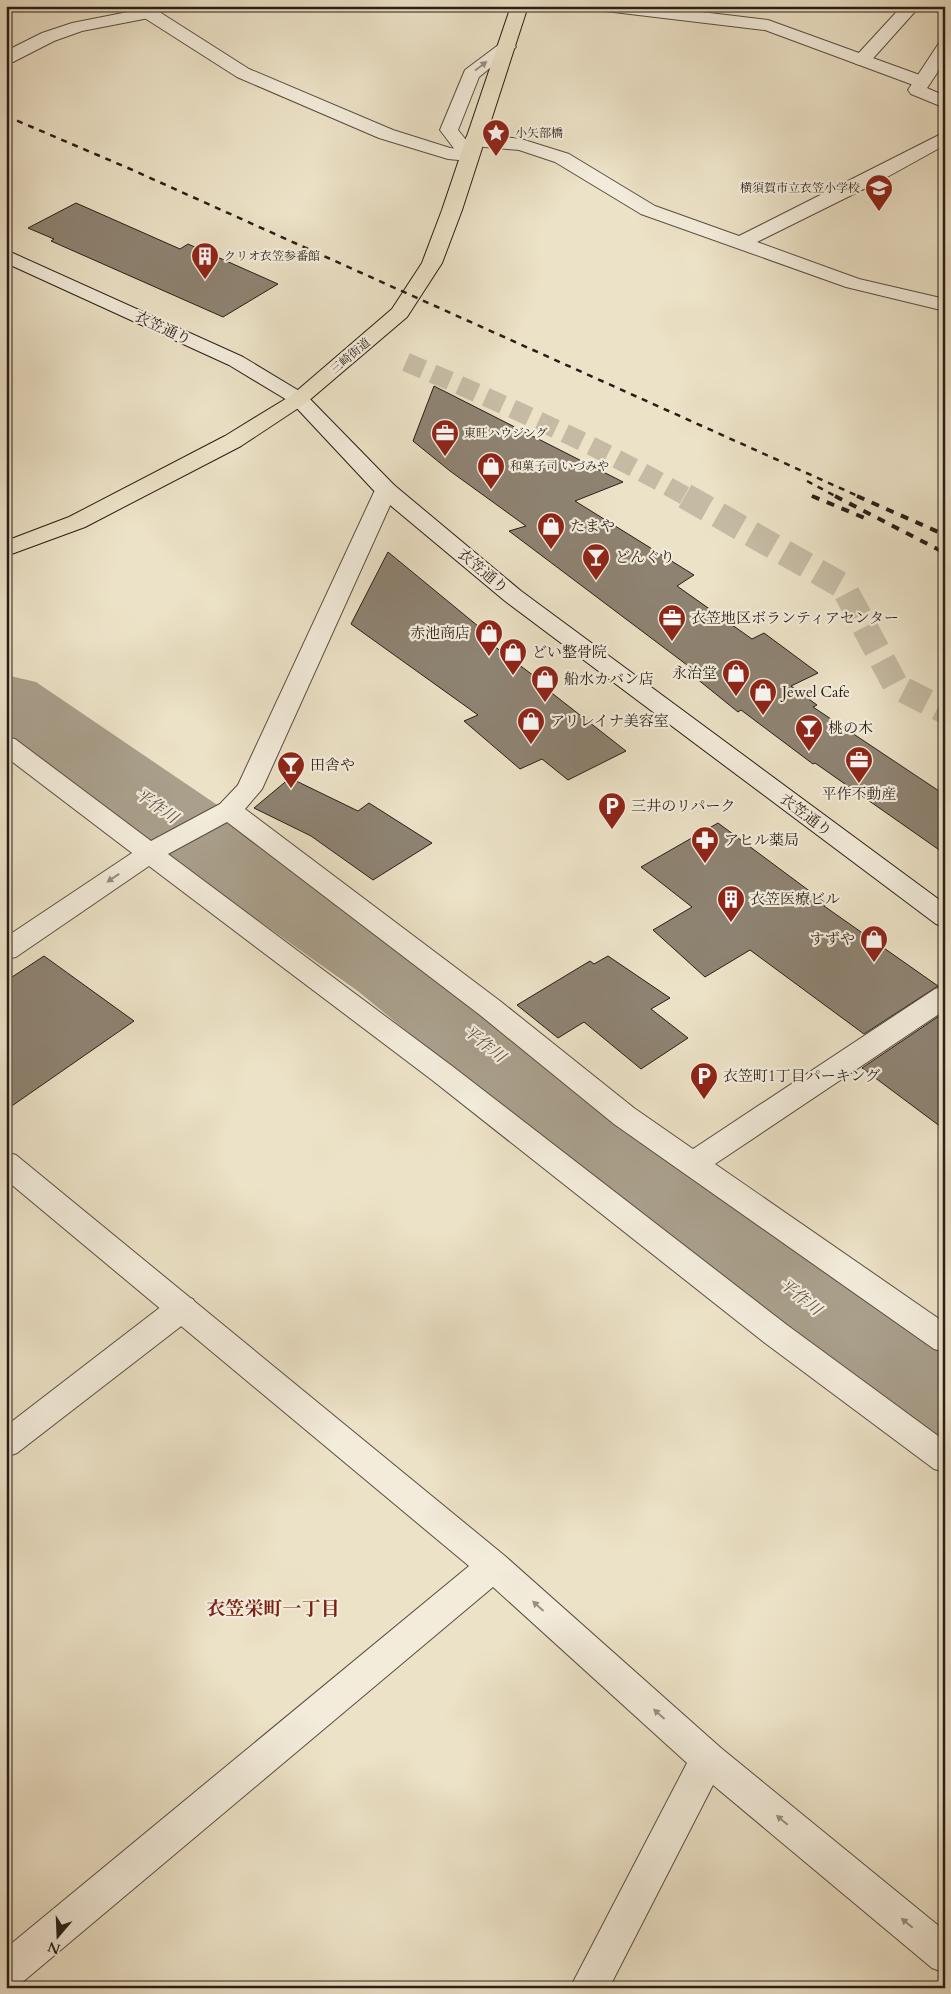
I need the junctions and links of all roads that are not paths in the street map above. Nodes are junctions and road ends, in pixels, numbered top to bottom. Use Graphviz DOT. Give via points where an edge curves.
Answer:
graph roads {
  1 [pos="520,6"];
  2 [pos="605,6"];
  3 [pos="912,6"];
  4 [pos="144,8"];
  5 [pos="507,47"];
  6 [pos="945,47"];
  7 [pos="7,58"];
  8 [pos="862,60"];
  9 [pos="922,82"];
  10 [pos="945,103"];
  11 [pos="945,137"];
  12 [pos="472,147"];
  13 [pos="742,242"];
  14 [pos="6,256"];
  15 [pos="945,305"];
  16 [pos="299,399"];
  17 [pos="386,490"];
  18 [pos="6,549"];
  19 [pos="6,744"];
  20 [pos="227,811"];
  21 [pos="152,851"];
  22 [pos="945,918"];
  23 [pos="6,950"];
  24 [pos="945,996"];
  25 [pos="6,1163"];
  26 [pos="693,1164"];
  27 [pos="182,1308"];
  28 [pos="945,1340"];
  29 [pos="6,1444"];
  30 [pos="945,1459"];
  31 [pos="493,1566"];
  32 [pos="708,1758"];
  33 [pos="945,1954"];
  34 [pos="6,1972"];
  35 [pos="589,1988"];
  1 -- 5 [label="main road, 三崎街道"];
  2 -- 8 [label="street" via="768,25"];
  3 -- 8 [label="street"];
  4 -- 7 [label="street" via="48,37"];
  4 -- 12 [label="street" via="243,73 291,95 386,134 448,153"];
  5 -- 12 [label="main road, 三崎街道"];
  12 -- 5 [label="street, one-way" via="449,130 471,74"];
  6 -- 9 [label="street"];
  8 -- 9 [label="street"];
  9 -- 10 [label="street" via="917,90"];
  11 -- 13 [label="street"];
  12 -- 13 [label="street" via="521,145 562,158 648,210"];
  12 -- 16 [label="main road, 三崎街道" via="432,263 400,313"];
  13 -- 15 [label="street" via="853,283"];
  14 -- 16 [label="street, 衣笠通り" via="236,362"];
  16 -- 17 [label="street, 衣笠通り"];
  16 -- 18 [label="main road, 三崎街道" via="233,441 77,522"];
  17 -- 20 [label="street" via="249,789"];
  17 -- 22 [label="street, 衣笠通り" via="513,596"];
  19 -- 21 [label="street"];
  20 -- 21 [label="street"];
  20 -- 26 [label="street" via="490,1008 624,1116"];
  21 -- 23 [label="street, one-way"];
  21 -- 30 [label="street" via="776,1334"];
  24 -- 26 [label="street"];
  25 -- 27 [label="street"];
  26 -- 28 [label="street"];
  27 -- 29 [label="street"];
  27 -- 31 [label="street"];
  32 -- 31 [label="street, one-way"];
  31 -- 34 [label="street"];
  33 -- 32 [label="street, one-way"];
  32 -- 35 [label="street"];
}
